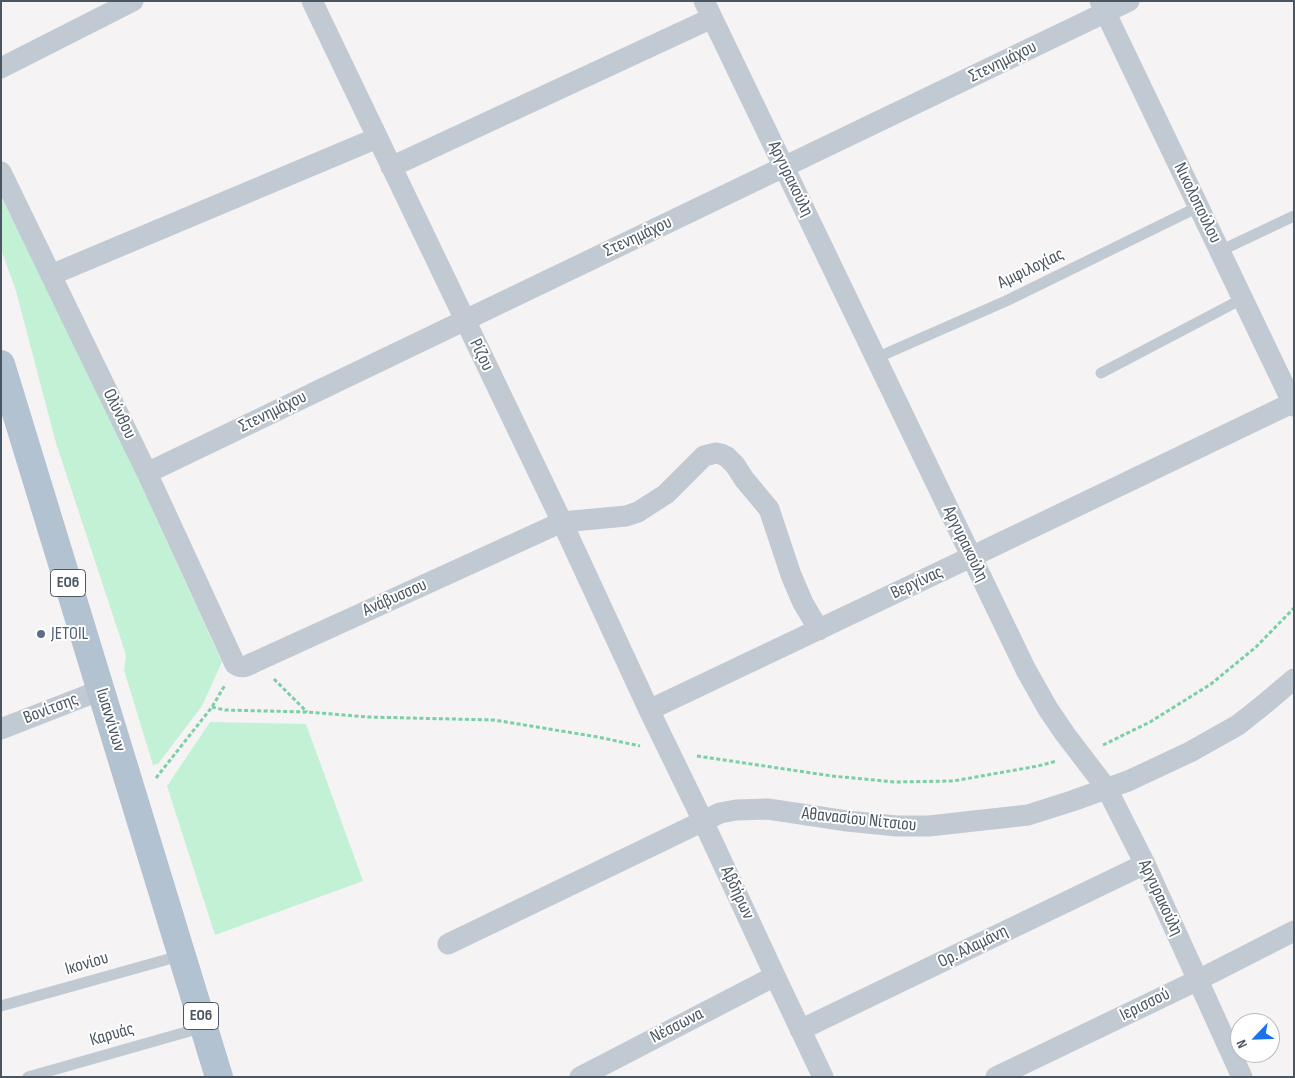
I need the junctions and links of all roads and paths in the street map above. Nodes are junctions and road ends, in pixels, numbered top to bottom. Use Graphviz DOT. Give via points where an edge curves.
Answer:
graph roads {
  1 [pos="133,1"];
  2 [pos="312,1"];
  3 [pos="1129,1"];
  4 [pos="1102,7"];
  5 [pos="708,9"];
  6 [pos="1,68"];
  7 [pos="377,138"];
  8 [pos="391,167"];
  9 [pos="784,168"];
  10 [pos="1,172"];
  11 [pos="1198,207"];
  12 [pos="1294,216"];
  13 [pos="1220,252"];
  14 [pos="51,275"];
  15 [pos="1242,299"];
  16 [pos="464,320"];
  17 [pos="876,358"];
  18 [pos="1,364"];
  19 [pos="1101,373"];
  20 [pos="1293,404"];
  21 [pos="147,473"];
  22 [pos="562,522"];
  23 [pos="971,557"];
  24 [pos="1294,608"];
  25 [pos="819,630"];
  26 [pos="233,658"];
  27 [pos="255,662"];
  28 [pos="1294,679"];
  29 [pos="101,690"];
  30 [pos="212,707"];
  31 [pos="649,710"];
  32 [pos="307,712"];
  33 [pos="1,729"];
  34 [pos="670,752"];
  35 [pos="1081,755"];
  36 [pos="1107,789"];
  37 [pos="136,802"];
  38 [pos="703,821"];
  39 [pos="1145,864"];
  40 [pos="1294,931"];
  41 [pos="448,944"];
  42 [pos="182,955"];
  43 [pos="775,976"];
  44 [pos="1198,980"];
  45 [pos="1,1006"];
  46 [pos="204,1026"];
  47 [pos="800,1030"];
  48 [pos="28,1077"];
  49 [pos="219,1077"];
  50 [pos="580,1077"];
  51 [pos="823,1077"];
  52 [pos="996,1077"];
  53 [pos="1242,1077"];
  1 -- 6 [label="street"];
  2 -- 7 [label="street, Ρίζου"];
  3 -- 4 [label="street, Στενημάχου"];
  4 -- 9 [label="street, Στενημάχου"];
  4 -- 11 [label="street, Νικολοπούλου"];
  5 -- 8 [label="street"];
  5 -- 9 [label="street, Αργυρακούλη"];
  7 -- 8 [label="street, Ρίζου"];
  7 -- 14 [label="street"];
  8 -- 16 [label="street, Ρίζου"];
  9 -- 16 [label="street, Στενημάχου"];
  9 -- 17 [label="street, Αργυρακούλη"];
  10 -- 14 [label="street, Ολύνθου"];
  11 -- 13 [label="street, Νικολοπούλου"];
  11 -- 17 [label="lane, Αμφιλοχίας" via="1006,301"];
  12 -- 13 [label="lane"];
  13 -- 15 [label="street, Νικολοπούλου"];
  14 -- 21 [label="street, Ολύνθου"];
  15 -- 19 [label="lane"];
  15 -- 20 [label="street, Νικολοπούλου"];
  16 -- 21 [label="street, Στενημάχου"];
  16 -- 22 [label="street, Ρίζου"];
  17 -- 23 [label="street, Αργυρακούλη"];
  18 -- 29 [label="main road, Ιωαννίνων / ΕΟ6"];
  20 -- 23 [label="street, Βεργίνας"];
  21 -- 26 [label="street, Ολύνθου"];
  22 -- 25 [label="street, Ανάβυσσου" via="638,512 677,485 704,456 720,454 735,465 768,509 794,582"];
  22 -- 27 [label="street, Ανάβυσσου"];
  22 -- 31 [label="street, Ρίζου"];
  23 -- 25 [label="street, Βεργίνας"];
  23 -- 35 [label="street, Αργυρακούλη" via="1026,670 1064,734"];
  24 -- 35 [label="path" via="1256,647 1211,684 1150,722"];
  25 -- 31 [label="street, Βεργίνας"];
  26 -- 27 [label="street, Ανάβυσσου" via="240,667"];
  26 -- 30 [label="path"];
  27 -- 32 [label="path"];
  28 -- 36 [label="street, Αθανασίου Νίτσιου" via="1244,720 1216,738 1150,772"];
  29 -- 33 [label="street, Βονίτσης"];
  29 -- 37 [label="main road, Ιωαννίνων / ΕΟ6"];
  30 -- 32 [label="path"];
  30 -- 37 [label="path"];
  31 -- 34 [label="street, Αβδήρων"];
  32 -- 34 [label="path" via="494,720"];
  34 -- 35 [label="path" via="895,782 953,782"];
  34 -- 38 [label="street, Αβδήρων"];
  35 -- 36 [label="street, Αργυρακούλη"];
  36 -- 38 [label="street, Αθανασίου Νίτσιου" via="1028,815 929,826 889,826 768,809 736,810"];
  36 -- 39 [label="street, Αργυρακούλη"];
  37 -- 42 [label="main road, Ιωαννίνων / ΕΟ6"];
  38 -- 41 [label="street, Αθανασίου Νίτσιου"];
  38 -- 43 [label="street, Αβδήρων"];
  39 -- 44 [label="street, Αργυρακούλη"];
  39 -- 47 [label="street, Ορ. Αλαμάνη"];
  40 -- 44 [label="street, Ιερισσού"];
  42 -- 45 [label="lane, Ικονίου"];
  42 -- 46 [label="main road, Ιωαννίνων / ΕΟ6"];
  43 -- 47 [label="street, Αβδήρων"];
  43 -- 50 [label="street, Νέσσωνα"];
  44 -- 52 [label="street, Ιερισσού"];
  44 -- 53 [label="street, Αργυρακούλη"];
  46 -- 48 [label="lane, Καρυάς"];
  46 -- 49 [label="main road, Ιωαννίνων / ΕΟ6"];
  47 -- 51 [label="street, Αβδήρων"];
}
